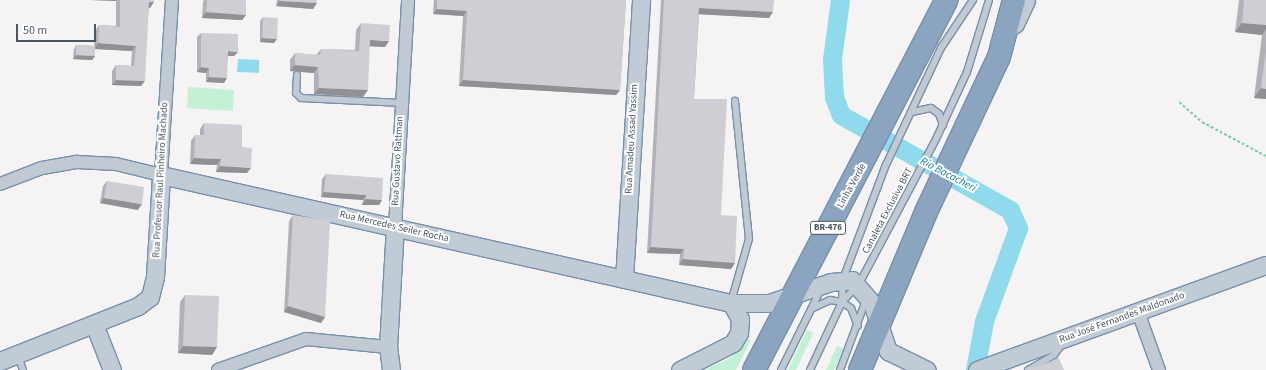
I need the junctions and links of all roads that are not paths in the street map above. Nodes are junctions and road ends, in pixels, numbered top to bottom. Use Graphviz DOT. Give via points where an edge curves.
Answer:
graph roads {
  1 [pos="172,0"];
  2 [pos="408,0"];
  3 [pos="640,0"];
  4 [pos="972,0"];
  5 [pos="989,0"];
  6 [pos="1014,0"];
  7 [pos="1026,0"];
  8 [pos="942,6"];
  9 [pos="999,57"];
  10 [pos="296,75"];
  11 [pos="735,101"];
  12 [pos="402,103"];
  13 [pos="911,113"];
  14 [pos="897,120"];
  15 [pos="943,124"];
  16 [pos="876,163"];
  17 [pos="161,175"];
  18 [pos="0,184"];
  19 [pos="395,227"];
  20 [pos="1266,265"];
  21 [pos="624,279"];
  22 [pos="843,279"];
  23 [pos="823,284"];
  24 [pos="864,290"];
  25 [pos="790,297"];
  26 [pos="842,302"];
  27 [pos="731,303"];
  28 [pos="810,311"];
  29 [pos="1138,312"];
  30 [pos="94,324"];
  31 [pos="880,326"];
  32 [pos="858,329"];
  33 [pos="1067,338"];
  34 [pos="388,347"];
  35 [pos="17,354"];
  36 [pos="0,361"];
  37 [pos="982,368"];
  38 [pos="23,370"];
  39 [pos="112,370"];
  40 [pos="218,370"];
  41 [pos="391,370"];
  42 [pos="680,370"];
  43 [pos="754,370"];
  44 [pos="781,370"];
  45 [pos="810,370"];
  46 [pos="840,370"];
  47 [pos="860,370"];
  48 [pos="927,370"];
  49 [pos="1028,370"];
  50 [pos="1159,370"];
  1 -- 17 [label="street, Rua Professor Raul Pinheiro Machado"];
  2 -- 12 [label="street, Rua Gustavo Rattman"];
  3 -- 21 [label="main road, Rua Amadeu Assad Yassim"];
  4 -- 13 [label="lane" via="942,48"];
  5 -- 15 [label="lane, Canaleta Exclusiva BRT" via="967,72"];
  6 -- 9 [label="highway"];
  7 -- 9 [label="main road"];
  8 -- 14 [label="highway, Linha Verde / BR-476"];
  9 -- 31 [label="highway" via="936,192"];
  10 -- 12 [label="lane" via="296,93 300,98"];
  11 -- 27 [label="lane" via="749,239"];
  12 -- 19 [label="street, Rua Gustavo Rattman"];
  13 -- 14 [label="lane"];
  13 -- 15 [label="lane" via="920,108 931,108 939,114"];
  14 -- 16 [label="highway, Linha Verde / BR-476"];
  15 -- 24 [label="lane, Canaleta Exclusiva BRT"];
  16 -- 22 [label="lane, Canaleta Exclusiva BRT"];
  16 -- 25 [label="highway, Linha Verde / BR-476"];
  17 -- 18 [label="street, Rua Mercedes Seiler Rocha" via="116,164 77,162 42,168"];
  17 -- 19 [label="main road, Rua Mercedes Seiler Rocha"];
  17 -- 30 [label="main road, Rua Professor Raul Pinheiro Machado" via="153,290 138,306"];
  19 -- 21 [label="main road, Rua Mercedes Seiler Rocha"];
  19 -- 34 [label="main road, Rua Gustavo Rattman"];
  20 -- 29 [label="main road, Rua José Fernandes Maldonado"];
  21 -- 27 [label="main road, Rua Mercedes Seiler Rocha"];
  22 -- 23 [label="main road, Rua Mercedes Seiler Rocha"];
  22 -- 24 [label="main road"];
  22 -- 26 [label="lane, Canaleta Exclusiva BRT"];
  23 -- 25 [label="main road, Rua Mercedes Seiler Rocha"];
  23 -- 28 [label="lane"];
  24 -- 26 [label="lane, Canaleta Exclusiva BRT"];
  24 -- 31 [label="main road"];
  24 -- 32 [label="lane, Canaleta Exclusiva BRT"];
  25 -- 27 [label="main road, Rua Mercedes Seiler Rocha" via="762,304"];
  25 -- 43 [label="highway, Linha Verde / BR-476"];
  26 -- 28 [label="lane" via="819,303"];
  26 -- 32 [label="lane" via="851,308"];
  26 -- 45 [label="lane, Canaleta Exclusiva BRT"];
  27 -- 42 [label="main road" via="740,319 739,333 733,344"];
  28 -- 44 [label="lane"];
  29 -- 33 [label="main road, Rua José Fernandes Maldonado"];
  29 -- 50 [label="street"];
  30 -- 35 [label="main road, Rua Professor Raul Pinheiro Machado"];
  30 -- 39 [label="main road"];
  31 -- 47 [label="highway"];
  31 -- 48 [label="main road" via="888,351"];
  32 -- 46 [label="lane, Canaleta Exclusiva BRT"];
  33 -- 37 [label="main road, Rua José Fernandes Maldonado"];
  33 -- 49 [label="lane" via="1054,355"];
  34 -- 40 [label="street" via="306,339"];
  34 -- 41 [label="main road, Rua Gustavo Rattman"];
  35 -- 36 [label="main road, Rua Professor Raul Pinheiro Machado"];
  35 -- 38 [label="lane"];
}
